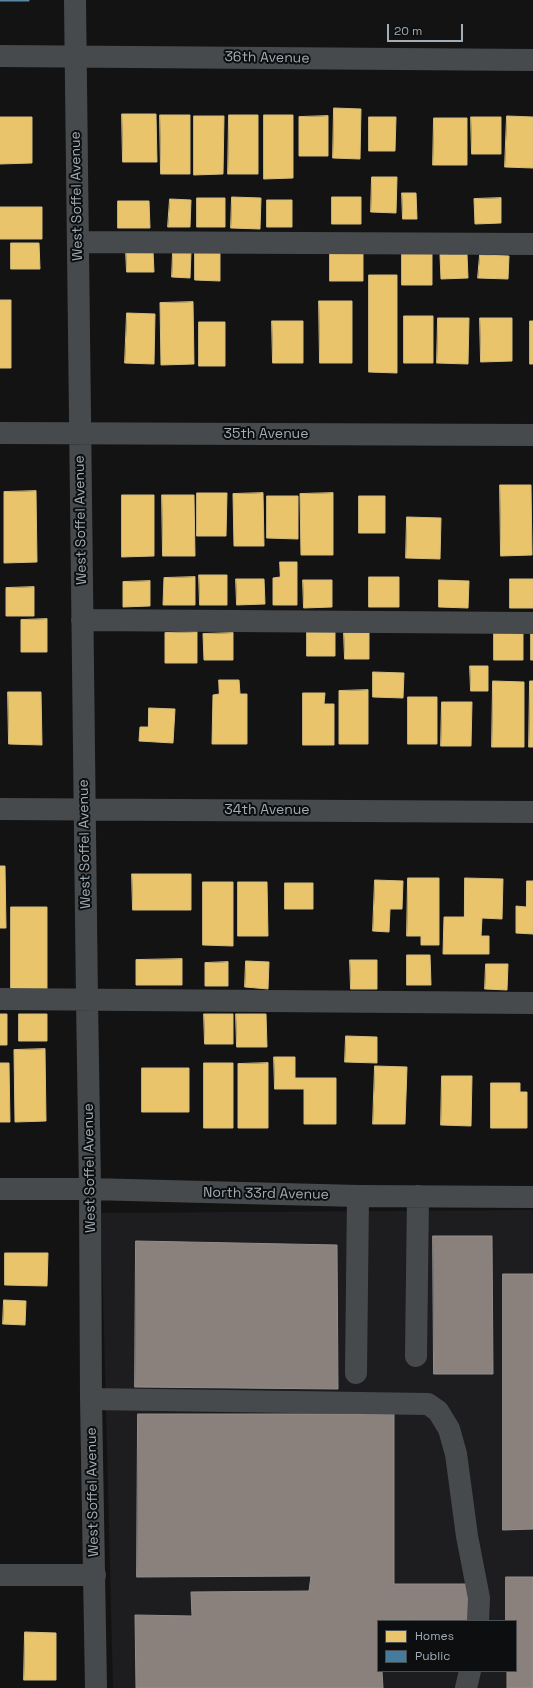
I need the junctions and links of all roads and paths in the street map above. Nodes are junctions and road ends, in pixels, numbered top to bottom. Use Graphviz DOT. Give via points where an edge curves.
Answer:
graph roads {
  1 [pos="75,0"];
  2 [pos="0,56"];
  3 [pos="76,56"];
  4 [pos="533,60"];
  5 [pos="78,242"];
  6 [pos="533,244"];
  7 [pos="0,433"];
  8 [pos="80,434"];
  9 [pos="533,435"];
  10 [pos="82,620"];
  11 [pos="533,623"];
  12 [pos="0,809"];
  13 [pos="84,809"];
  14 [pos="533,812"];
  15 [pos="0,999"];
  16 [pos="87,1000"];
  17 [pos="533,1003"];
  18 [pos="0,1189"];
  19 [pos="90,1189"];
  20 [pos="358,1196"];
  21 [pos="418,1196"];
  22 [pos="533,1197"];
  23 [pos="416,1356"];
  24 [pos="356,1373"];
  25 [pos="91,1399"];
  26 [pos="0,1575"];
  27 [pos="95,1575"];
  28 [pos="478,1620"];
  29 [pos="470,1672"];
  30 [pos="96,1688"];
  31 [pos="466,1688"];
  1 -- 3 [label="street, West Soffel Avenue"];
  2 -- 3 [label="street, 36th Avenue"];
  3 -- 4 [label="street, 36th Avenue"];
  3 -- 5 [label="street, West Soffel Avenue"];
  5 -- 6 [label="street"];
  5 -- 8 [label="street, West Soffel Avenue"];
  7 -- 8 [label="street, 35th Avenue"];
  8 -- 9 [label="street, 35th Avenue"];
  8 -- 10 [label="street, West Soffel Avenue"];
  10 -- 11 [label="street"];
  10 -- 13 [label="street, West Soffel Avenue"];
  12 -- 13 [label="street, 34th Avenue"];
  13 -- 14 [label="street, 34th Avenue"];
  13 -- 16 [label="street, West Soffel Avenue"];
  15 -- 16 [label="street"];
  16 -- 17 [label="street"];
  16 -- 19 [label="street, West Soffel Avenue"];
  18 -- 19 [label="street, North 33rd Avenue"];
  19 -- 20 [label="street, North 33rd Avenue"];
  19 -- 25 [label="street, West Soffel Avenue"];
  20 -- 21 [label="street, North 33rd Avenue"];
  20 -- 24 [label="street"];
  21 -- 22 [label="street, North 33rd Avenue"];
  21 -- 23 [label="street"];
  25 -- 27 [label="street, West Soffel Avenue"];
  25 -- 28 [label="street" via="428,1404 438,1411 449,1429 456,1454 467,1536 479,1598"];
  26 -- 27 [label="street"];
  27 -- 30 [label="street, West Soffel Avenue"];
  29 -- 31 [label="street"];
}
